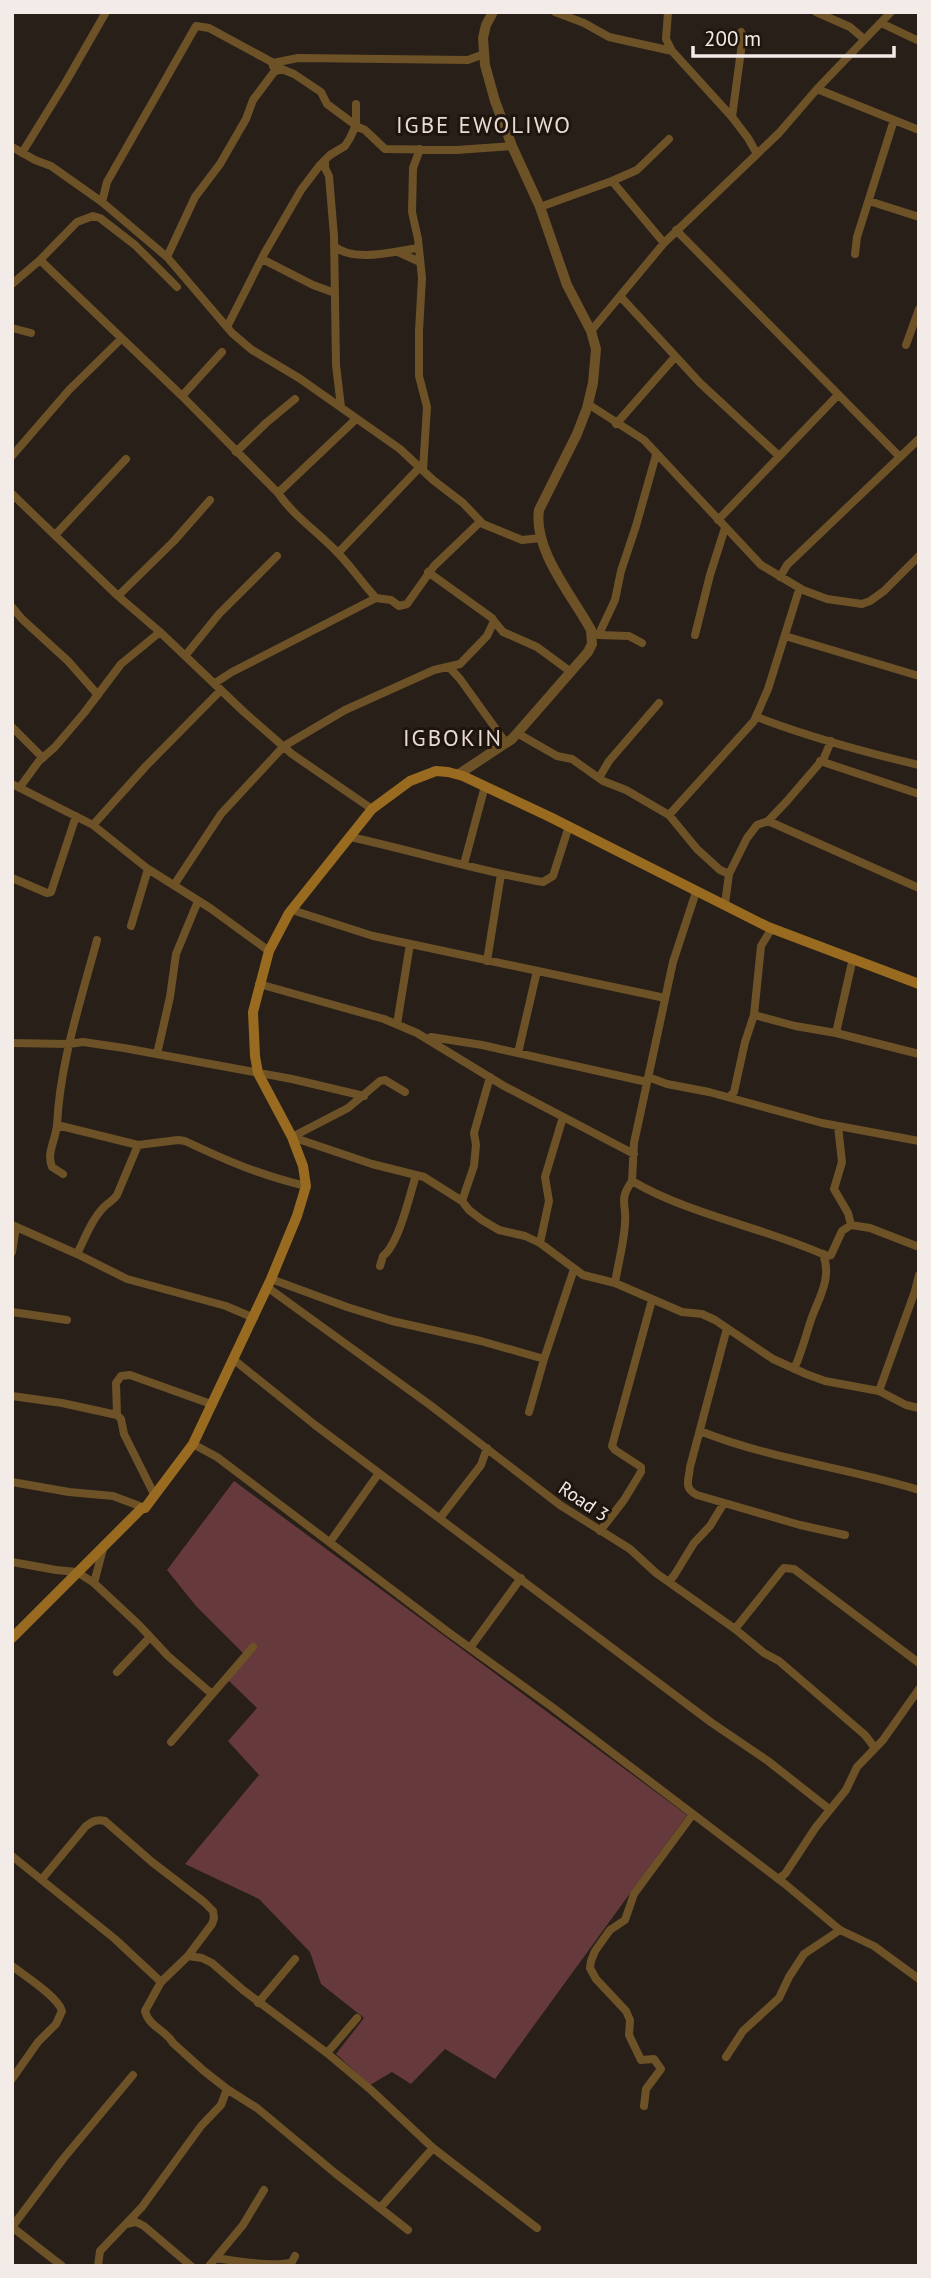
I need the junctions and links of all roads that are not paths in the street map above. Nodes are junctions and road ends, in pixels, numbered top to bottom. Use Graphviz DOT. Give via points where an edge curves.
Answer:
graph roads {
  1 [pos="106,12"];
  2 [pos="493,12"];
  3 [pos="555,12"];
  4 [pos="668,12"];
  5 [pos="816,12"];
  6 [pos="891,12"];
  7 [pos="881,23"];
  8 [pos="741,32"];
  9 [pos="864,39"];
  10 [pos="919,41"];
  11 [pos="672,51"];
  12 [pos="484,54"];
  13 [pos="276,68"];
  14 [pos="817,89"];
  15 [pos="356,104"];
  16 [pos="732,117"];
  17 [pos="894,120"];
  18 [pos="356,125"];
  19 [pos="919,130"];
  20 [pos="669,139"];
  21 [pos="12,146"];
  22 [pos="512,146"];
  23 [pos="420,149"];
  24 [pos="22,153"];
  25 [pos="757,154"];
  26 [pos="322,165"];
  27 [pos="612,181"];
  28 [pos="869,201"];
  29 [pos="102,202"];
  30 [pos="540,207"];
  31 [pos="919,217"];
  32 [pos="676,230"];
  33 [pos="664,243"];
  34 [pos="418,248"];
  35 [pos="336,250"];
  36 [pos="398,252"];
  37 [pos="855,254"];
  38 [pos="167,257"];
  39 [pos="262,259"];
  40 [pos="40,260"];
  41 [pos="420,262"];
  42 [pos="12,284"];
  43 [pos="177,287"];
  44 [pos="335,293"];
  45 [pos="620,296"];
  46 [pos="919,309"];
  47 [pos="227,327"];
  48 [pos="12,328"];
  49 [pos="591,331"];
  50 [pos="32,332"];
  51 [pos="121,339"];
  52 [pos="906,345"];
  53 [pos="222,352"];
  54 [pos="675,357"];
  55 [pos="182,396"];
  56 [pos="837,396"];
  57 [pos="295,399"];
  58 [pos="588,404"];
  59 [pos="341,407"];
  60 [pos="356,419"];
  61 [pos="616,424"];
  62 [pos="919,439"];
  63 [pos="236,452"];
  64 [pos="656,455"];
  65 [pos="12,456"];
  66 [pos="779,456"];
  67 [pos="900,457"];
  68 [pos="126,459"];
  69 [pos="422,468"];
  70 [pos="278,493"];
  71 [pos="12,494"];
  72 [pos="210,500"];
  73 [pos="718,520"];
  74 [pos="481,522"];
  75 [pos="724,528"];
  76 [pos="56,534"];
  77 [pos="541,538"];
  78 [pos="338,553"];
  79 [pos="277,556"];
  80 [pos="919,556"];
  81 [pos="428,572"];
  82 [pos="779,577"];
  83 [pos="798,593"];
  84 [pos="118,597"];
  85 [pos="376,598"];
  86 [pos="12,607"];
  87 [pos="494,621"];
  88 [pos="160,632"];
  89 [pos="503,632"];
  90 [pos="488,633"];
  91 [pos="695,635"];
  92 [pos="596,636"];
  93 [pos="786,636"];
  94 [pos="642,643"];
  95 [pos="185,656"];
  96 [pos="449,667"];
  97 [pos="571,672"];
  98 [pos="919,676"];
  99 [pos="218,686"];
  100 [pos="99,695"];
  101 [pos="659,703"];
  102 [pos="757,717"];
  103 [pos="12,727"];
  104 [pos="517,733"];
  105 [pos="831,741"];
  106 [pos="506,743"];
  107 [pos="284,746"];
  108 [pos="43,758"];
  109 [pos="820,761"];
  110 [pos="919,764"];
  111 [pos="458,774"];
  112 [pos="599,778"];
  113 [pos="16,785"];
  114 [pos="485,786"];
  115 [pos="919,794"];
  116 [pos="372,809"];
  117 [pos="669,815"];
  118 [pos="76,816"];
  119 [pos="768,821"];
  120 [pos="93,825"];
  121 [pos="569,826"];
  122 [pos="350,837"];
  123 [pos="464,864"];
  124 [pos="148,869"];
  125 [pos="501,874"];
  126 [pos="729,874"];
  127 [pos="12,878"];
  128 [pos="174,885"];
  129 [pos="919,888"];
  130 [pos="696,892"];
  131 [pos="198,901"];
  132 [pos="725,904"];
  133 [pos="292,910"];
  134 [pos="131,926"];
  135 [pos="772,928"];
  136 [pos="97,940"];
  137 [pos="410,944"];
  138 [pos="269,951"];
  139 [pos="853,958"];
  140 [pos="487,961"];
  141 [pos="537,971"];
  142 [pos="259,984"];
  143 [pos="919,984"];
  144 [pos="666,998"];
  145 [pos="754,1015"];
  146 [pos="397,1024"];
  147 [pos="836,1033"];
  148 [pos="425,1037"];
  149 [pos="12,1043"];
  150 [pos="69,1044"];
  151 [pos="518,1053"];
  152 [pos="157,1054"];
  153 [pos="919,1055"];
  154 [pos="258,1073"];
  155 [pos="490,1077"];
  156 [pos="647,1080"];
  157 [pos="405,1092"];
  158 [pos="732,1094"];
  159 [pos="364,1096"];
  160 [pos="563,1117"];
  161 [pos="57,1125"];
  162 [pos="838,1126"];
  163 [pos="292,1137"];
  164 [pos="919,1140"];
  165 [pos="138,1145"];
  166 [pos="634,1154"];
  167 [pos="63,1174"];
  168 [pos="416,1175"];
  169 [pos="632,1181"];
  170 [pos="306,1186"];
  171 [pos="462,1201"];
  172 [pos="850,1224"];
  173 [pos="14,1226"];
  174 [pos="540,1243"];
  175 [pos="919,1247"];
  176 [pos="12,1252"];
  177 [pos="76,1254"];
  178 [pos="824,1254"];
  179 [pos="380,1266"];
  180 [pos="574,1269"];
  181 [pos="919,1277"];
  182 [pos="269,1283"];
  183 [pos="615,1283"];
  184 [pos="652,1300"];
  185 [pos="12,1312"];
  186 [pos="254,1318"];
  187 [pos="67,1320"];
  188 [pos="727,1328"];
  189 [pos="233,1359"];
  190 [pos="544,1359"];
  191 [pos="794,1369"];
  192 [pos="879,1391"];
  193 [pos="12,1396"];
  194 [pos="211,1404"];
  195 [pos="919,1408"];
  196 [pos="529,1412"];
  197 [pos="117,1415"];
  198 [pos="701,1431"];
  199 [pos="193,1444"];
  200 [pos="487,1448"];
  201 [pos="499,1459"];
  202 [pos="481,1465"];
  203 [pos="379,1473"];
  204 [pos="12,1482"];
  205 [pos="919,1490"];
  206 [pos="154,1494"];
  207 [pos="724,1503"];
  208 [pos="145,1508"];
  209 [pos="440,1518"];
  210 [pos="600,1531"];
  211 [pos="845,1535"];
  212 [pos="330,1542"];
  213 [pos="104,1545"];
  214 [pos="12,1562"];
  215 [pos="56,1570"];
  216 [pos="77,1572"];
  217 [pos="521,1578"];
  218 [pos="669,1582"];
  219 [pos="94,1583"];
  220 [pos="61,1589"];
  221 [pos="735,1629"];
  222 [pos="150,1637"];
  223 [pos="12,1638"];
  224 [pos="253,1647"];
  225 [pos="470,1648"];
  226 [pos="919,1663"];
  227 [pos="117,1672"];
  228 [pos="919,1689"];
  229 [pos="212,1694"];
  230 [pos="171,1742"];
  231 [pos="875,1748"];
  232 [pos="829,1809"];
  233 [pos="693,1814"];
  234 [pos="12,1856"];
  235 [pos="43,1879"];
  236 [pos="782,1879"];
  237 [pos="840,1930"];
  238 [pos="188,1956"];
  239 [pos="295,1959"];
  240 [pos="12,1966"];
  241 [pos="918,1976"];
  242 [pos="161,1982"];
  243 [pos="258,2003"];
  244 [pos="356,2018"];
  245 [pos="327,2053"];
  246 [pos="726,2057"];
  247 [pos="133,2075"];
  248 [pos="12,2080"];
  249 [pos="227,2089"];
  250 [pos="644,2106"];
  251 [pos="433,2148"];
  252 [pos="264,2190"];
  253 [pos="380,2208"];
  254 [pos="125,2224"];
  255 [pos="12,2227"];
  256 [pos="537,2228"];
  257 [pos="408,2230"];
  258 [pos="295,2256"];
  259 [pos="216,2258"];
  260 [pos="62,2266"];
  261 [pos="98,2266"];
  262 [pos="191,2266"];
  263 [pos="209,2266"];
  1 -- 24 [label="street"];
  2 -- 12 [label="street" via="484,32"];
  3 -- 11 [label="street" via="609,37"];
  4 -- 11 [label="street" via="666,39"];
  5 -- 9 [label="street" via="850,27"];
  6 -- 7 [label="street"];
  7 -- 9 [label="street"];
  7 -- 10 [label="street"];
  8 -- 16 [label="street"];
  9 -- 14 [label="street"];
  11 -- 16 [label="street"];
  12 -- 13 [label="street" via="468,60 298,58"];
  12 -- 22 [label="street"];
  13 -- 18 [label="street" via="321,92 327,104"];
  13 -- 29 [label="street" via="209,27 196,26 107,182"];
  13 -- 38 [label="street" via="250,105 220,164 195,197"];
  14 -- 17 [label="street"];
  14 -- 25 [label="street"];
  15 -- 18 [label="street"];
  16 -- 25 [label="street"];
  17 -- 19 [label="street"];
  17 -- 28 [label="street"];
  18 -- 23 [label="street" via="385,149"];
  18 -- 26 [label="street" via="345,146"];
  20 -- 27 [label="street" via="637,170"];
  21 -- 24 [label="street"];
  22 -- 23 [label="street"];
  22 -- 30 [label="street"];
  23 -- 34 [label="street" via="413,168 412,212"];
  24 -- 29 [label="street" via="51,166"];
  25 -- 32 [label="street"];
  26 -- 35 [label="street" via="329,176"];
  26 -- 39 [label="street" via="301,190"];
  27 -- 30 [label="street"];
  27 -- 33 [label="street"];
  28 -- 31 [label="street"];
  28 -- 37 [label="street"];
  29 -- 38 [label="street"];
  30 -- 49 [label="street" via="567,285"];
  32 -- 33 [label="street"];
  32 -- 56 [label="street"];
  33 -- 45 [label="street"];
  34 -- 36 [label="street"];
  34 -- 41 [label="street"];
  35 -- 36 [label="street"];
  35 -- 44 [label="street"];
  36 -- 41 [label="street"];
  38 -- 47 [label="street"];
  39 -- 44 [label="street"];
  39 -- 47 [label="street"];
  40 -- 42 [label="street"];
  40 -- 43 [label="street" via="77,222 93,216 135,245"];
  40 -- 51 [label="street"];
  41 -- 69 [label="street" via="419,376 427,407"];
  44 -- 59 [label="street"];
  45 -- 49 [label="street"];
  45 -- 54 [label="street"];
  46 -- 52 [label="street"];
  47 -- 59 [label="street" via="252,350"];
  48 -- 50 [label="street"];
  49 -- 58 [label="street" via="596,364"];
  51 -- 55 [label="street"];
  51 -- 65 [label="street"];
  53 -- 55 [label="street"];
  54 -- 61 [label="street"];
  54 -- 66 [label="street"];
  55 -- 63 [label="street"];
  56 -- 66 [label="street"];
  56 -- 67 [label="street"];
  57 -- 63 [label="street"];
  58 -- 61 [label="street"];
  58 -- 77 [label="street" via="539,510"];
  59 -- 60 [label="street"];
  60 -- 69 [label="street"];
  60 -- 70 [label="street"];
  61 -- 64 [label="street" via="644,440"];
  62 -- 67 [label="street"];
  63 -- 70 [label="street"];
  64 -- 73 [label="street"];
  64 -- 92 [label="street" via="615,600"];
  66 -- 73 [label="street"];
  67 -- 82 [label="street"];
  68 -- 76 [label="street"];
  69 -- 74 [label="street"];
  69 -- 78 [label="street"];
  70 -- 78 [label="street" via="290,510"];
  71 -- 76 [label="street"];
  72 -- 84 [label="street"];
  73 -- 75 [label="street"];
  74 -- 77 [label="street" via="522,540"];
  74 -- 81 [label="street"];
  75 -- 82 [label="street"];
  75 -- 91 [label="street"];
  76 -- 84 [label="street"];
  77 -- 92 [label="street"];
  78 -- 85 [label="street"];
  79 -- 95 [label="street"];
  80 -- 82 [label="street" via="877,597 862,604 827,599"];
  81 -- 85 [label="street" via="404,606"];
  81 -- 87 [label="street"];
  83 -- 93 [label="street"];
  84 -- 88 [label="street"];
  85 -- 99 [label="street" via="232,672"];
  86 -- 100 [label="street"];
  87 -- 89 [label="street"];
  87 -- 90 [label="street"];
  88 -- 95 [label="street"];
  88 -- 100 [label="street" via="121,664"];
  89 -- 90 [label="street"];
  89 -- 97 [label="street" via="537,647"];
  90 -- 96 [label="street" via="460,664"];
  92 -- 94 [label="street" via="629,636"];
  92 -- 97 [label="street"];
  93 -- 98 [label="street"];
  93 -- 102 [label="street"];
  95 -- 99 [label="street"];
  96 -- 106 [label="street"];
  96 -- 107 [label="street" via="345,710"];
  97 -- 104 [label="street"];
  99 -- 107 [label="street"];
  99 -- 120 [label="street"];
  100 -- 108 [label="street"];
  101 -- 112 [label="street"];
  102 -- 105 [label="street"];
  102 -- 117 [label="street"];
  103 -- 108 [label="street"];
  104 -- 106 [label="street"];
  104 -- 112 [label="street"];
  105 -- 109 [label="street"];
  105 -- 110 [label="street"];
  106 -- 111 [label="street"];
  107 -- 116 [label="street"];
  107 -- 128 [label="street" via="221,814"];
  108 -- 113 [label="street"];
  109 -- 115 [label="street"];
  109 -- 119 [label="street"];
  111 -- 114 [label="main road"];
  111 -- 116 [label="main road" via="436,771 423,775"];
  112 -- 117 [label="street"];
  113 -- 118 [label="street"];
  114 -- 121 [label="main road"];
  114 -- 123 [label="street"];
  116 -- 122 [label="main road"];
  117 -- 126 [label="street" via="697,849"];
  118 -- 120 [label="street"];
  118 -- 127 [label="street" via="51,892"];
  119 -- 126 [label="street" via="753,828"];
  119 -- 129 [label="street"];
  120 -- 124 [label="street"];
  121 -- 125 [label="street" via="550,879 543,882"];
  121 -- 130 [label="main road"];
  122 -- 123 [label="street"];
  122 -- 133 [label="main road"];
  123 -- 125 [label="street"];
  124 -- 128 [label="street"];
  124 -- 134 [label="street"];
  125 -- 140 [label="street"];
  126 -- 132 [label="street"];
  128 -- 131 [label="street"];
  130 -- 132 [label="main road"];
  130 -- 144 [label="street"];
  131 -- 138 [label="street"];
  131 -- 152 [label="street" via="176,954"];
  132 -- 135 [label="main road"];
  133 -- 137 [label="street"];
  133 -- 138 [label="main road"];
  135 -- 139 [label="main road"];
  135 -- 145 [label="street" via="761,946"];
  136 -- 150 [label="street"];
  137 -- 140 [label="street"];
  137 -- 146 [label="street"];
  138 -- 142 [label="main road"];
  139 -- 143 [label="main road"];
  139 -- 147 [label="street"];
  140 -- 141 [label="street"];
  141 -- 144 [label="street"];
  141 -- 151 [label="street"];
  142 -- 146 [label="street"];
  142 -- 154 [label="main road" via="252,1027"];
  144 -- 156 [label="street"];
  145 -- 147 [label="street"];
  145 -- 158 [label="street"];
  146 -- 148 [label="street"];
  147 -- 153 [label="street"];
  148 -- 151 [label="street"];
  148 -- 155 [label="street"];
  149 -- 150 [label="street"];
  150 -- 152 [label="street" via="83,1042"];
  150 -- 161 [label="street"];
  151 -- 156 [label="street"];
  152 -- 154 [label="street"];
  154 -- 159 [label="street"];
  154 -- 163 [label="main road"];
  155 -- 160 [label="street"];
  155 -- 171 [label="street" via="474,1133 474,1166"];
  156 -- 158 [label="street"];
  156 -- 166 [label="street"];
  157 -- 159 [label="street" via="385,1080"];
  158 -- 162 [label="street" via="739,1101"];
  159 -- 163 [label="street"];
  160 -- 166 [label="street"];
  160 -- 174 [label="street" via="545,1177 549,1201"];
  161 -- 165 [label="street"];
  161 -- 167 [label="street" via="50,1162"];
  162 -- 164 [label="street"];
  162 -- 172 [label="street" via="842,1162 834,1189"];
  163 -- 168 [label="street"];
  163 -- 170 [label="main road"];
  165 -- 170 [label="street" via="184,1141 229,1163"];
  165 -- 177 [label="street" via="117,1195 93,1222"];
  166 -- 169 [label="street"];
  168 -- 171 [label="street"];
  168 -- 179 [label="street"];
  169 -- 178 [label="street" via="648,1191"];
  169 -- 183 [label="street" via="622,1205 626,1220"];
  170 -- 182 [label="main road"];
  171 -- 174 [label="street" via="491,1226"];
  172 -- 175 [label="street"];
  172 -- 178 [label="street" via="831,1255"];
  173 -- 176 [label="street"];
  173 -- 177 [label="street"];
  174 -- 180 [label="street"];
  177 -- 186 [label="street" via="127,1279"];
  178 -- 191 [label="street" via="826,1282"];
  180 -- 183 [label="street"];
  180 -- 190 [label="street"];
  181 -- 192 [label="street"];
  182 -- 186 [label="main road"];
  182 -- 190 [label="street" via="413,1327"];
  182 -- 200 [label="street, Road 3"];
  183 -- 184 [label="street"];
  184 -- 188 [label="street" via="702,1314"];
  184 -- 210 [label="street" via="612,1446 641,1467 641,1472"];
  185 -- 187 [label="street"];
  186 -- 189 [label="main road"];
  188 -- 191 [label="street"];
  188 -- 198 [label="street"];
  189 -- 194 [label="main road"];
  189 -- 203 [label="street"];
  190 -- 196 [label="street"];
  191 -- 192 [label="street" via="825,1381"];
  192 -- 195 [label="street"];
  193 -- 197 [label="street"];
  194 -- 197 [label="street" via="155,1382 121,1376 116,1383"];
  194 -- 199 [label="main road"];
  197 -- 206 [label="street"];
  198 -- 205 [label="street"];
  198 -- 207 [label="street" via="688,1489"];
  199 -- 206 [label="main road"];
  199 -- 212 [label="street"];
  200 -- 201 [label="street, Road 3"];
  200 -- 202 [label="street"];
  201 -- 202 [label="street"];
  201 -- 210 [label="street, Road 3"];
  202 -- 209 [label="street"];
  203 -- 209 [label="street"];
  203 -- 212 [label="street"];
  204 -- 208 [label="street" via="113,1496"];
  206 -- 208 [label="main road"];
  207 -- 211 [label="street"];
  207 -- 218 [label="street"];
  208 -- 213 [label="main road"];
  209 -- 217 [label="street"];
  210 -- 218 [label="street, Road 3"];
  212 -- 225 [label="street"];
  213 -- 216 [label="main road"];
  213 -- 219 [label="street"];
  214 -- 215 [label="street"];
  215 -- 216 [label="street"];
  215 -- 220 [label="street"];
  216 -- 219 [label="street"];
  216 -- 220 [label="main road"];
  217 -- 225 [label="street"];
  217 -- 232 [label="street"];
  218 -- 221 [label="street, Road 3"];
  219 -- 222 [label="street"];
  220 -- 223 [label="main road"];
  221 -- 226 [label="street" via="782,1570 794,1569"];
  221 -- 231 [label="street, Road 3" via="788,1668"];
  222 -- 227 [label="street"];
  222 -- 229 [label="street"];
  224 -- 229 [label="street"];
  225 -- 233 [label="street"];
  228 -- 231 [label="street"];
  229 -- 230 [label="street"];
  231 -- 232 [label="street"];
  232 -- 236 [label="street"];
  233 -- 236 [label="street"];
  233 -- 250 [label="street" via="634,1894 625,1920 610,1930 591,1961 596,1979 626,2011 638,2057 654,2059 660,2067 646,2089"];
  234 -- 235 [label="street"];
  235 -- 238 [label="street" via="86,1826 105,1821 213,1911 212,1924"];
  235 -- 242 [label="street"];
  236 -- 237 [label="street"];
  237 -- 241 [label="street"];
  237 -- 246 [label="street" via="804,1954 779,1998 743,2031"];
  238 -- 242 [label="street"];
  238 -- 243 [label="street" via="207,1960"];
  239 -- 243 [label="street"];
  240 -- 248 [label="street" via="62,2011"];
  242 -- 249 [label="street" via="146,2016"];
  243 -- 245 [label="street"];
  244 -- 245 [label="street"];
  245 -- 251 [label="street"];
  247 -- 255 [label="street"];
  249 -- 253 [label="street"];
  249 -- 254 [label="street" via="221,2105"];
  251 -- 253 [label="street"];
  251 -- 256 [label="street"];
  252 -- 259 [label="street"];
  253 -- 257 [label="street"];
  254 -- 261 [label="street" via="100,2251"];
  254 -- 262 [label="street" via="144,2225"];
  255 -- 260 [label="street"];
  258 -- 259 [label="street" via="289,2264"];
  259 -- 263 [label="street"];
}
